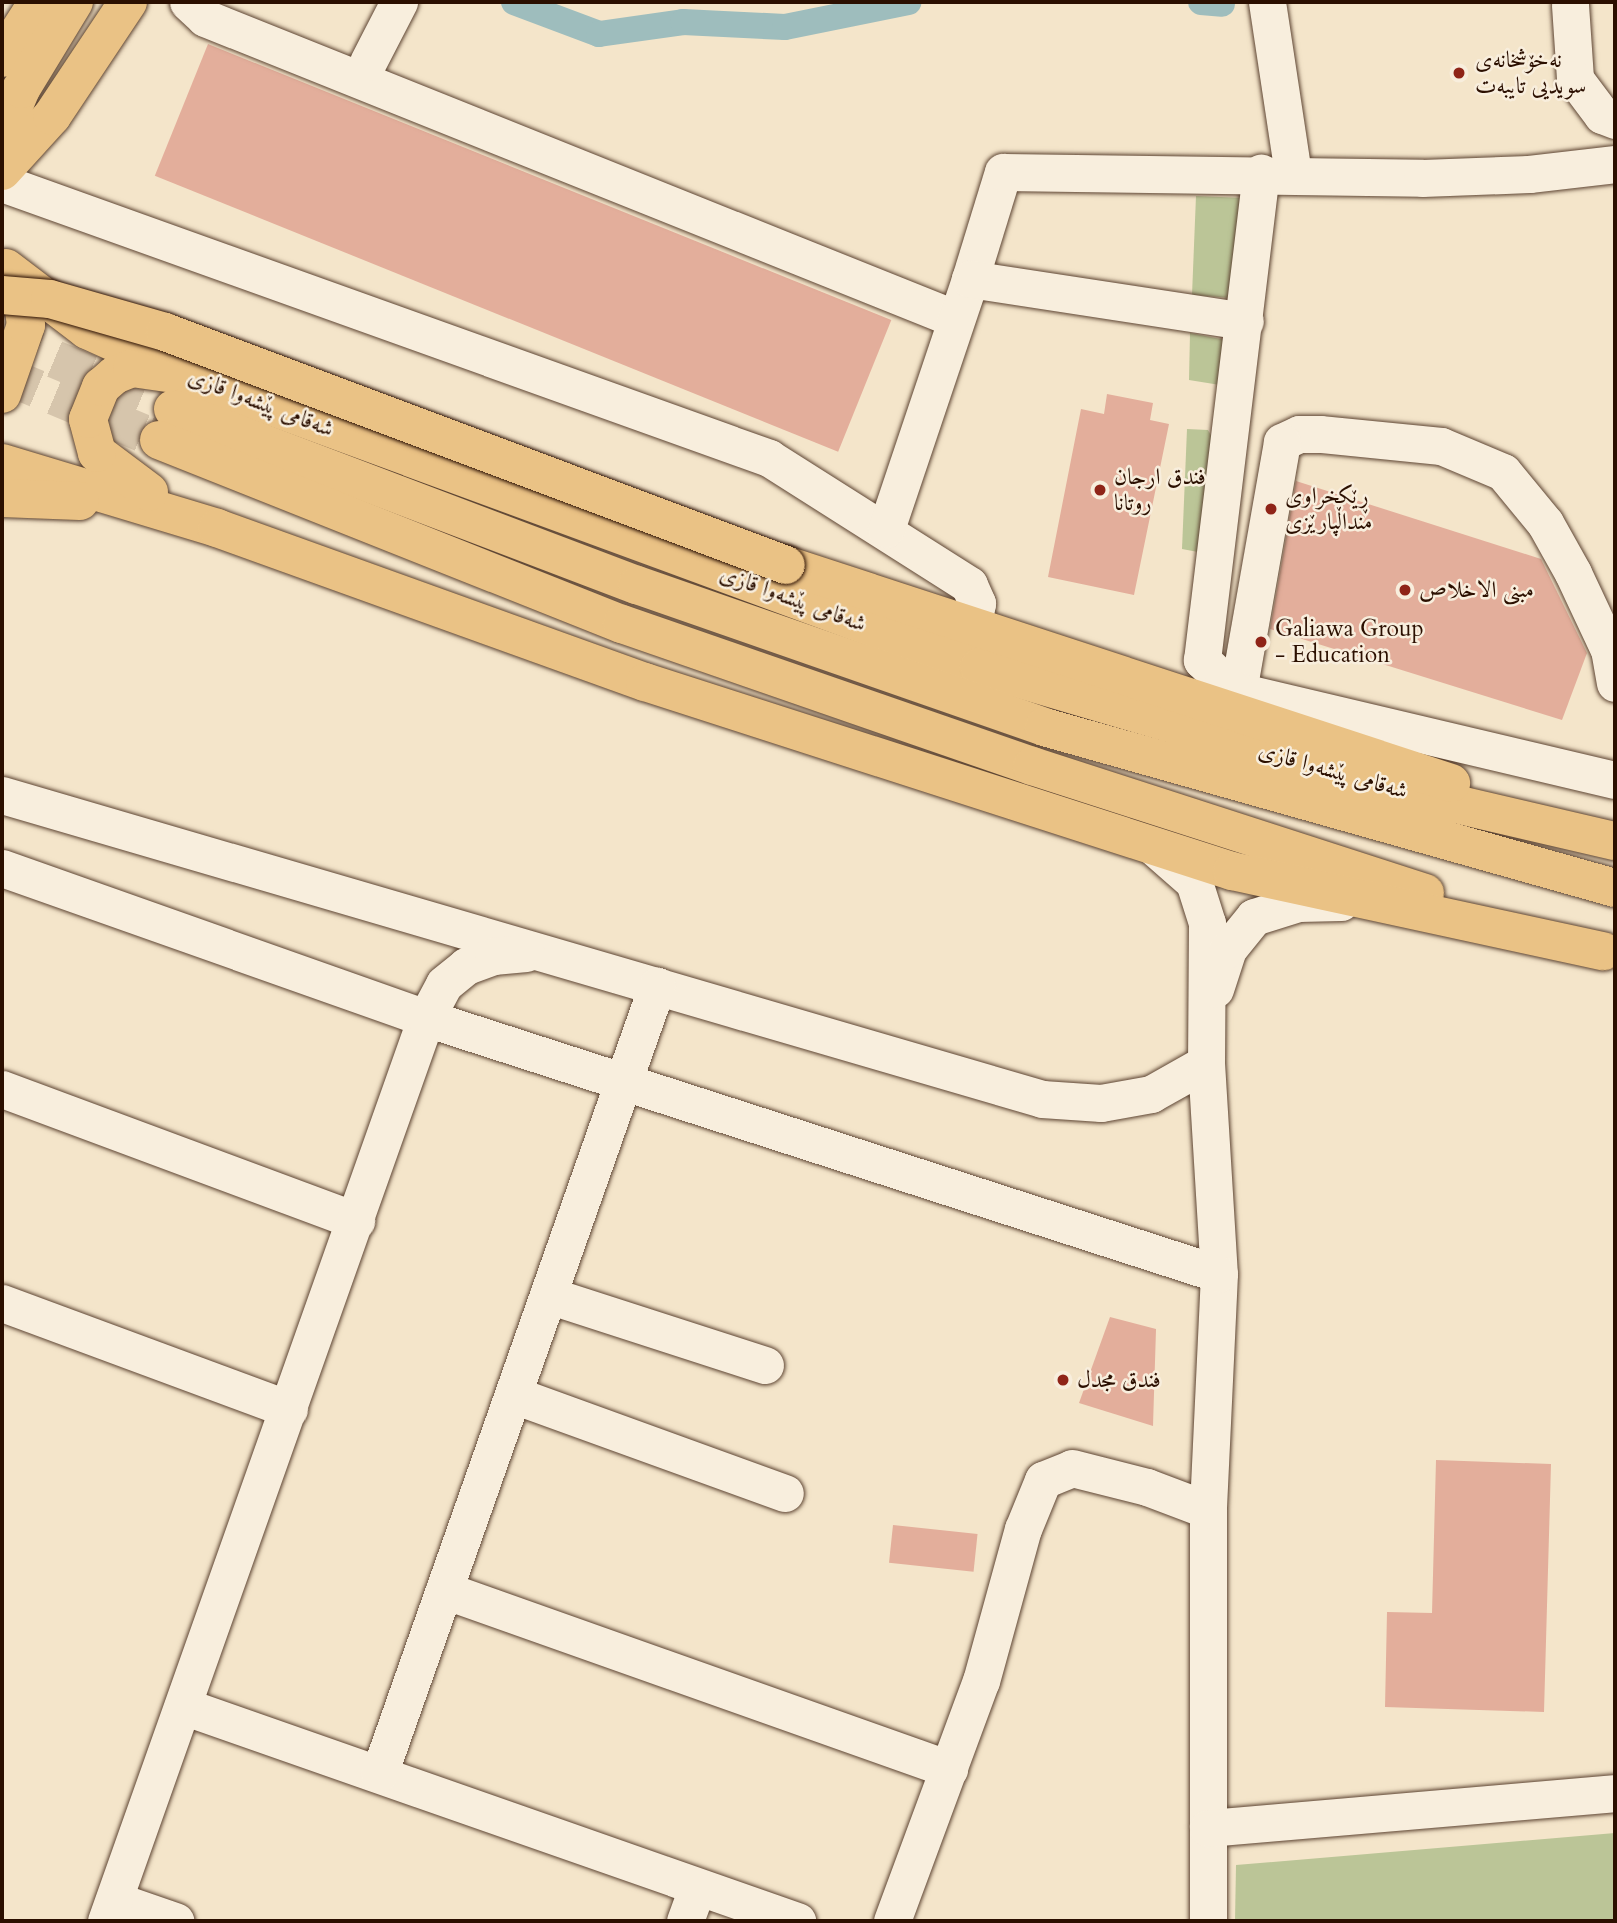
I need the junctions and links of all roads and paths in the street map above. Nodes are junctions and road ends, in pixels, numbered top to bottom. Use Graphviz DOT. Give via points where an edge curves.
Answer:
graph roads {
  1 [pos="38,2"];
  2 [pos="74,2"];
  3 [pos="128,2"];
  4 [pos="188,2"];
  5 [pos="399,2"];
  6 [pos="1267,2"];
  7 [pos="1570,5"];
  8 [pos="2,58"];
  9 [pos="368,62"];
  10 [pos="1615,120"];
  11 [pos="2,134"];
  12 [pos="1615,164"];
  13 [pos="2,171"];
  14 [pos="1277,173"];
  15 [pos="2,183"];
  16 [pos="3,271"];
  17 [pos="970,279"];
  18 [pos="956,319"];
  19 [pos="1245,321"];
  20 [pos="2,394"];
  21 [pos="174,409"];
  22 [pos="2,463"];
  23 [pos="2,498"];
  24 [pos="217,528"];
  25 [pos="886,529"];
  26 [pos="281,551"];
  27 [pos="973,626"];
  28 [pos="1615,682"];
  29 [pos="1248,704"];
  30 [pos="1615,780"];
  31 [pos="2,795"];
  32 [pos="1564,827"];
  33 [pos="1615,841"];
  34 [pos="1151,845"];
  35 [pos="2,868"];
  36 [pos="1615,888"];
  37 [pos="1361,902"];
  38 [pos="539,952"];
  39 [pos="1609,953"];
  40 [pos="657,986"];
  41 [pos="425,1018"];
  42 [pos="1206,1063"];
  43 [pos="620,1082"];
  44 [pos="2,1089"];
  45 [pos="355,1222"];
  46 [pos="1219,1274"];
  47 [pos="548,1295"];
  48 [pos="2,1303"];
  49 [pos="765,1365"];
  50 [pos="514,1395"];
  51 [pos="289,1409"];
  52 [pos="785,1493"];
  53 [pos="1208,1510"];
  54 [pos="444,1590"];
  55 [pos="183,1706"];
  56 [pos="949,1769"];
  57 [pos="379,1774"];
  58 [pos="1615,1793"];
  59 [pos="1208,1828"];
  60 [pos="691,1905"];
  61 [pos="110,1910"];
  62 [pos="174,1921"];
  63 [pos="797,1921"];
  64 [pos="892,1921"];
  65 [pos="1208,1921"];
  1 -- 8 [label="main road"];
  2 -- 11 [label="main road" via="21,89"];
  3 -- 13 [label="main road" via="52,116"];
  4 -- 18 [label="street" via="205,18"];
  5 -- 9 [label="street"];
  6 -- 14 [label="street"];
  7 -- 10 [label="street" via="1575,79 1602,115"];
  12 -- 14 [label="street" via="1529,174 1422,178"];
  14 -- 17 [label="street" via="1003,172"];
  14 -- 19 [label="street"];
  15 -- 25 [label="street" via="769,458"];
  16 -- 20 [label="main road" via="21,290 26,325"];
  16 -- 21 [label="main road, شەقامی پێشەوا قازی" via="87,330"];
  16 -- 27 [label="main road, bridge" via="50,299 165,332 786,565"];
  17 -- 18 [label="street"];
  17 -- 19 [label="street"];
  18 -- 25 [label="street"];
  19 -- 29 [label="street" via="1202,660"];
  21 -- 24 [label="main road" via="132,368 115,375 92,402 90,437 109,467"];
  21 -- 32 [label="main road, شەقامی پێشەوا قازی" via="979,667 1391,789"];
  21 -- 36 [label="main road, شەقامی پێشەوا قازی" via="637,585 1044,727"];
  21 -- 39 [label="main road, شەقامی پێشەوا قازی" via="622,625 1032,766"];
  22 -- 24 [label="main road, شەقامی پێشەوا قازی"];
  23 -- 26 [label="main road" via="113,506"];
  24 -- 26 [label="main road, شەقامی پێشەوا قازی"];
  25 -- 27 [label="street" via="974,590"];
  26 -- 34 [label="main road, شەقامی پێشەوا قازی" via="645,682"];
  27 -- 29 [label="main road"];
  28 -- 29 [label="street" via="1609,650 1573,573 1545,523 1503,472 1441,446 1299,434 1282,442 1276,452"];
  29 -- 30 [label="street"];
  29 -- 32 [label="main road"];
  31 -- 38 [label="street"];
  32 -- 33 [label="main road, شەقامی پێشەوا قازی"];
  34 -- 37 [label="main road, شەقامی پێشەوا قازی"];
  34 -- 42 [label="street" via="1183,867 1202,896 1207,923"];
  35 -- 41 [label="street"];
  37 -- 39 [label="main road, شەقامی پێشەوا قازی"];
  37 -- 42 [label="street" via="1271,908 1241,930 1216,980"];
  38 -- 40 [label="street"];
  38 -- 41 [label="street" via="493,956 466,966 443,984"];
  40 -- 42 [label="street" via="1042,1099 1101,1103 1151,1094"];
  40 -- 43 [label="street"];
  41 -- 43 [label="street"];
  41 -- 45 [label="street"];
  42 -- 46 [label="street"];
  43 -- 46 [label="street"];
  43 -- 47 [label="street"];
  44 -- 45 [label="street"];
  45 -- 51 [label="street"];
  46 -- 53 [label="street"];
  47 -- 49 [label="street"];
  47 -- 50 [label="street"];
  48 -- 51 [label="street"];
  50 -- 52 [label="street"];
  50 -- 54 [label="street"];
  51 -- 55 [label="street"];
  53 -- 56 [label="street" via="1147,1487 1072,1468 1043,1480 1023,1529 981,1681"];
  53 -- 59 [label="street"];
  54 -- 56 [label="street"];
  54 -- 57 [label="street"];
  55 -- 57 [label="street"];
  55 -- 61 [label="street"];
  56 -- 64 [label="street"];
  57 -- 60 [label="street"];
  58 -- 59 [label="street"];
  59 -- 65 [label="street"];
  60 -- 63 [label="street"];
  61 -- 62 [label="street"];
}
